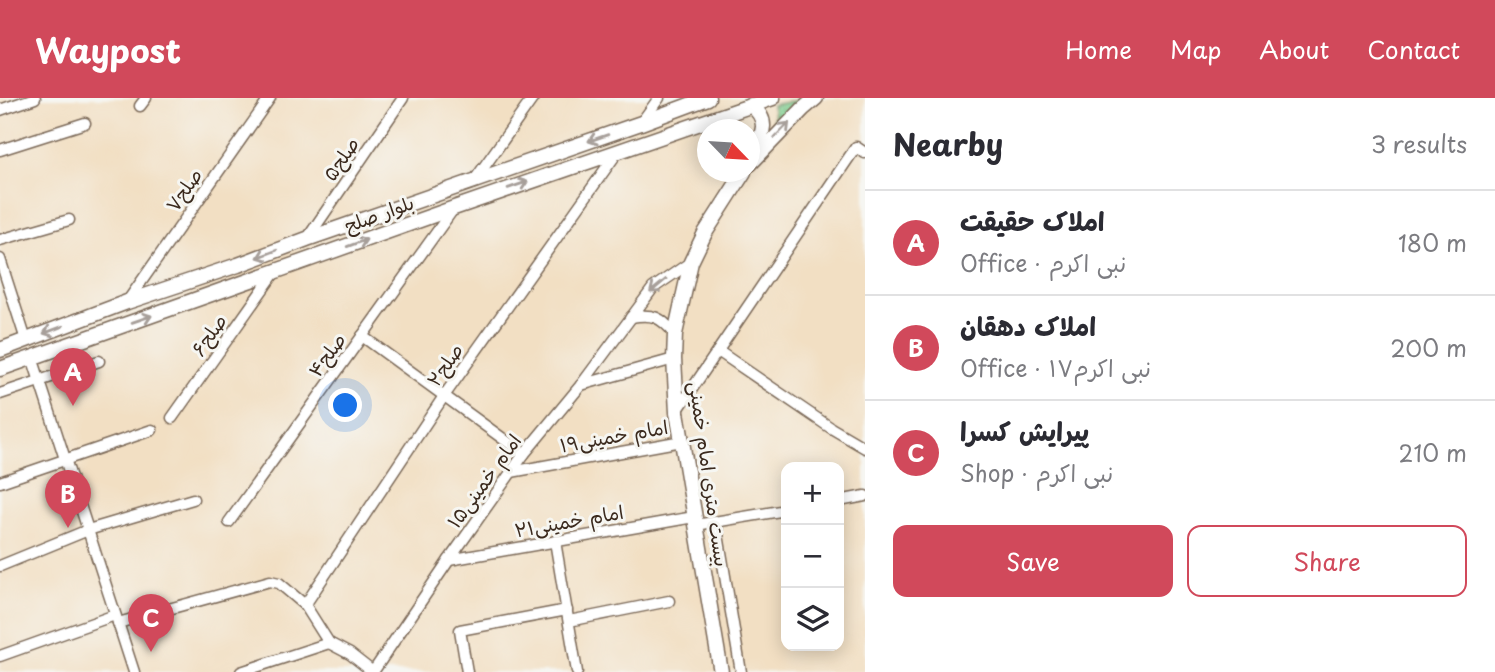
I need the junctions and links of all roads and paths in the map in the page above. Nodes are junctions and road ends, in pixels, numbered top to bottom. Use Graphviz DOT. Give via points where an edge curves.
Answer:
graph roads {
  1 [pos="35,98"];
  2 [pos="270,98"];
  3 [pos="403,98"];
  4 [pos="533,98"];
  5 [pos="659,98"];
  6 [pos="708,98"];
  7 [pos="773,98"];
  8 [pos="816,98"];
  9 [pos="751,105"];
  10 [pos="0,110"];
  11 [pos="85,123"];
  12 [pos="641,123"];
  13 [pos="760,137"];
  14 [pos="0,150"];
  15 [pos="620,150"];
  16 [pos="760,153"];
  17 [pos="865,153"];
  18 [pos="473,182"];
  19 [pos="738,182"];
  20 [pos="447,191"];
  21 [pos="453,208"];
  22 [pos="69,220"];
  23 [pos="307,239"];
  24 [pos="0,240"];
  25 [pos="0,258"];
  26 [pos="691,262"];
  27 [pos="275,272"];
  28 [pos="127,302"];
  29 [pos="631,317"];
  30 [pos="675,334"];
  31 [pos="362,336"];
  32 [pos="26,340"];
  33 [pos="0,350"];
  34 [pos="718,351"];
  35 [pos="32,357"];
  36 [pos="674,359"];
  37 [pos="99,361"];
  38 [pos="0,369"];
  39 [pos="39,381"];
  40 [pos="580,385"];
  41 [pos="0,394"];
  42 [pos="444,396"];
  43 [pos="677,412"];
  44 [pos="172,418"];
  45 [pos="152,430"];
  46 [pos="682,442"];
  47 [pos="865,448"];
  48 [pos="524,454"];
  49 [pos="64,459"];
  50 [pos="511,472"];
  51 [pos="0,482"];
  52 [pos="865,496"];
  53 [pos="193,499"];
  54 [pos="844,500"];
  55 [pos="781,511"];
  56 [pos="695,521"];
  57 [pos="229,522"];
  58 [pos="716,522"];
  59 [pos="88,530"];
  60 [pos="555,541"];
  61 [pos="449,560"];
  62 [pos="0,566"];
  63 [pos="669,601"];
  64 [pos="305,605"];
  65 [pos="568,615"];
  66 [pos="117,619"];
  67 [pos="329,643"];
  68 [pos="0,656"];
  69 [pos="134,672"];
  70 [pos="241,672"];
  71 [pos="373,672"];
  72 [pos="467,672"];
  73 [pos="577,672"];
  74 [pos="721,672"];
  75 [pos="741,672"];
  1 -- 10 [label="street"];
  2 -- 28 [label="street, صلح۷"];
  3 -- 23 [label="street, صلح۵"];
  4 -- 18 [label="street"];
  5 -- 12 [label="street"];
  6 -- 12 [label="main road, بلوار صلح"];
  7 -- 9 [label="main road, بلوار صلح"];
  16 -- 8 [label="main road, one-way"];
  9 -- 13 [label="main road" via="764,120"];
  9 -- 15 [label="main road, بلوار صلح"];
  11 -- 14 [label="street"];
  12 -- 18 [label="main road, بلوار صلح, one-way"];
  21 -- 15 [label="main road, بلوار صلح, one-way"];
  15 -- 42 [label="street, صلح۲"];
  17 -- 34 [label="street" via="856,147"];
  18 -- 20 [label="main road, بلوار صلح"];
  19 -- 26 [label="main road, بیست متری امام خمینی"];
  20 -- 21 [label="main road"];
  20 -- 23 [label="main road, بلوار صلح"];
  27 -- 21 [label="main road, بلوار صلح, one-way"];
  21 -- 31 [label="street, صلح۴"];
  22 -- 24 [label="street"];
  23 -- 28 [label="main road, بلوار صلح, one-way"];
  25 -- 32 [label="street"];
  26 -- 29 [label="street, ۱۵امام خمینی, one-way" via="653,288"];
  26 -- 30 [label="main road, بیست متری امام خمینی"];
  35 -- 27 [label="main road, بلوار صلح, one-way"];
  27 -- 44 [label="street, صلح۶"];
  28 -- 32 [label="main road, بلوار صلح, one-way"];
  29 -- 30 [label="street" via="646,314 660,318"];
  29 -- 40 [label="street, ۱۵امام خمینی"];
  30 -- 36 [label="main road, بیست متری امام خمینی"];
  31 -- 42 [label="street"];
  31 -- 57 [label="street, صلح۴"];
  32 -- 33 [label="main road, بلوار صلح"];
  34 -- 43 [label="street"];
  34 -- 47 [label="street"];
  35 -- 38 [label="main road, بلوار صلح"];
  35 -- 39 [label="street"];
  36 -- 40 [label="street"];
  36 -- 43 [label="main road, بیست متری امام خمینی"];
  37 -- 39 [label="street"];
  39 -- 41 [label="street"];
  39 -- 49 [label="street"];
  40 -- 48 [label="street, ۱۵امام خمینی"];
  42 -- 48 [label="street"];
  42 -- 64 [label="street, صلح۲"];
  43 -- 46 [label="main road, بیست متری امام خمینی"];
  45 -- 49 [label="street"];
  46 -- 50 [label="street, امام خمینی۱۹"];
  46 -- 56 [label="main road, بیست متری امام خمینی"];
  48 -- 50 [label="street, ۱۵امام خمینی"];
  49 -- 51 [label="street"];
  49 -- 59 [label="street"];
  50 -- 61 [label="street, ۱۵امام خمینی"];
  52 -- 54 [label="street"];
  53 -- 59 [label="street"];
  55 -- 58 [label="street, امام خمینی۲۱"];
  56 -- 58 [label="street, امام خمینی۲۱"];
  56 -- 60 [label="street, امام خمینی۲۱"];
  56 -- 74 [label="main road, بیست متری امام خمینی"];
  58 -- 75 [label="street"];
  59 -- 62 [label="street"];
  59 -- 66 [label="street"];
  60 -- 61 [label="street, امام خمینی۲۱"];
  60 -- 65 [label="street"];
  61 -- 71 [label="street, ۱۵امام خمینی"];
  63 -- 65 [label="street"];
  64 -- 66 [label="street" via="270,581"];
  64 -- 67 [label="street"];
  65 -- 72 [label="street" via="460,630"];
  65 -- 73 [label="street"];
  66 -- 68 [label="street"];
  66 -- 69 [label="street"];
  67 -- 70 [label="street"];
  67 -- 71 [label="street"];
}
